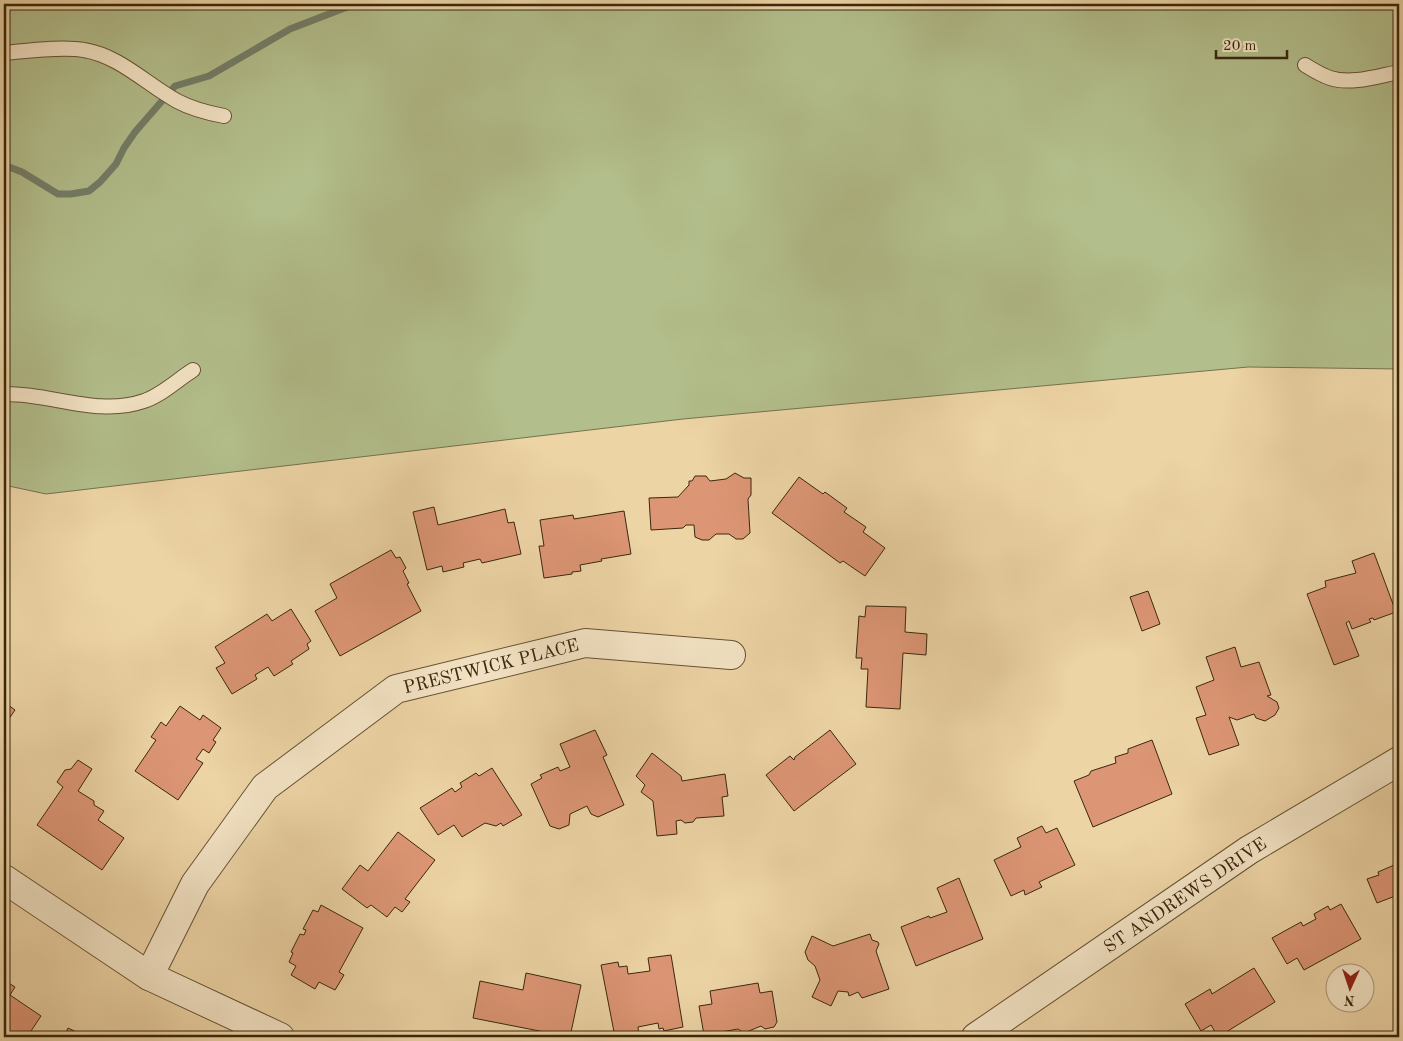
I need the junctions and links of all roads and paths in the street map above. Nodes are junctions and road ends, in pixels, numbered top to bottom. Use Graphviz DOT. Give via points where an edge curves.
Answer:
graph roads {
  1 [pos="4,53"];
  2 [pos="1305,65"];
  3 [pos="1399,72"];
  4 [pos="224,116"];
  5 [pos="193,370"];
  6 [pos="4,394"];
  7 [pos="731,655"];
  8 [pos="1399,761"];
  9 [pos="4,880"];
  10 [pos="149,976"];
  11 [pos="280,1037"];
  12 [pos="976,1037"];
  1 -- 4 [label="lane" via="74,49 98,54 136,73 182,104"];
  2 -- 3 [label="lane" via="1342,80"];
  5 -- 6 [label="lane" via="145,401 128,405 91,406"];
  7 -- 10 [label="street, PRESTWICK PLACE" via="585,643 396,689 265,787 194,884"];
  8 -- 12 [label="street, ST ANDREWS DRIVE" via="1249,850"];
  9 -- 10 [label="street"];
  10 -- 11 [label="street"];
}
